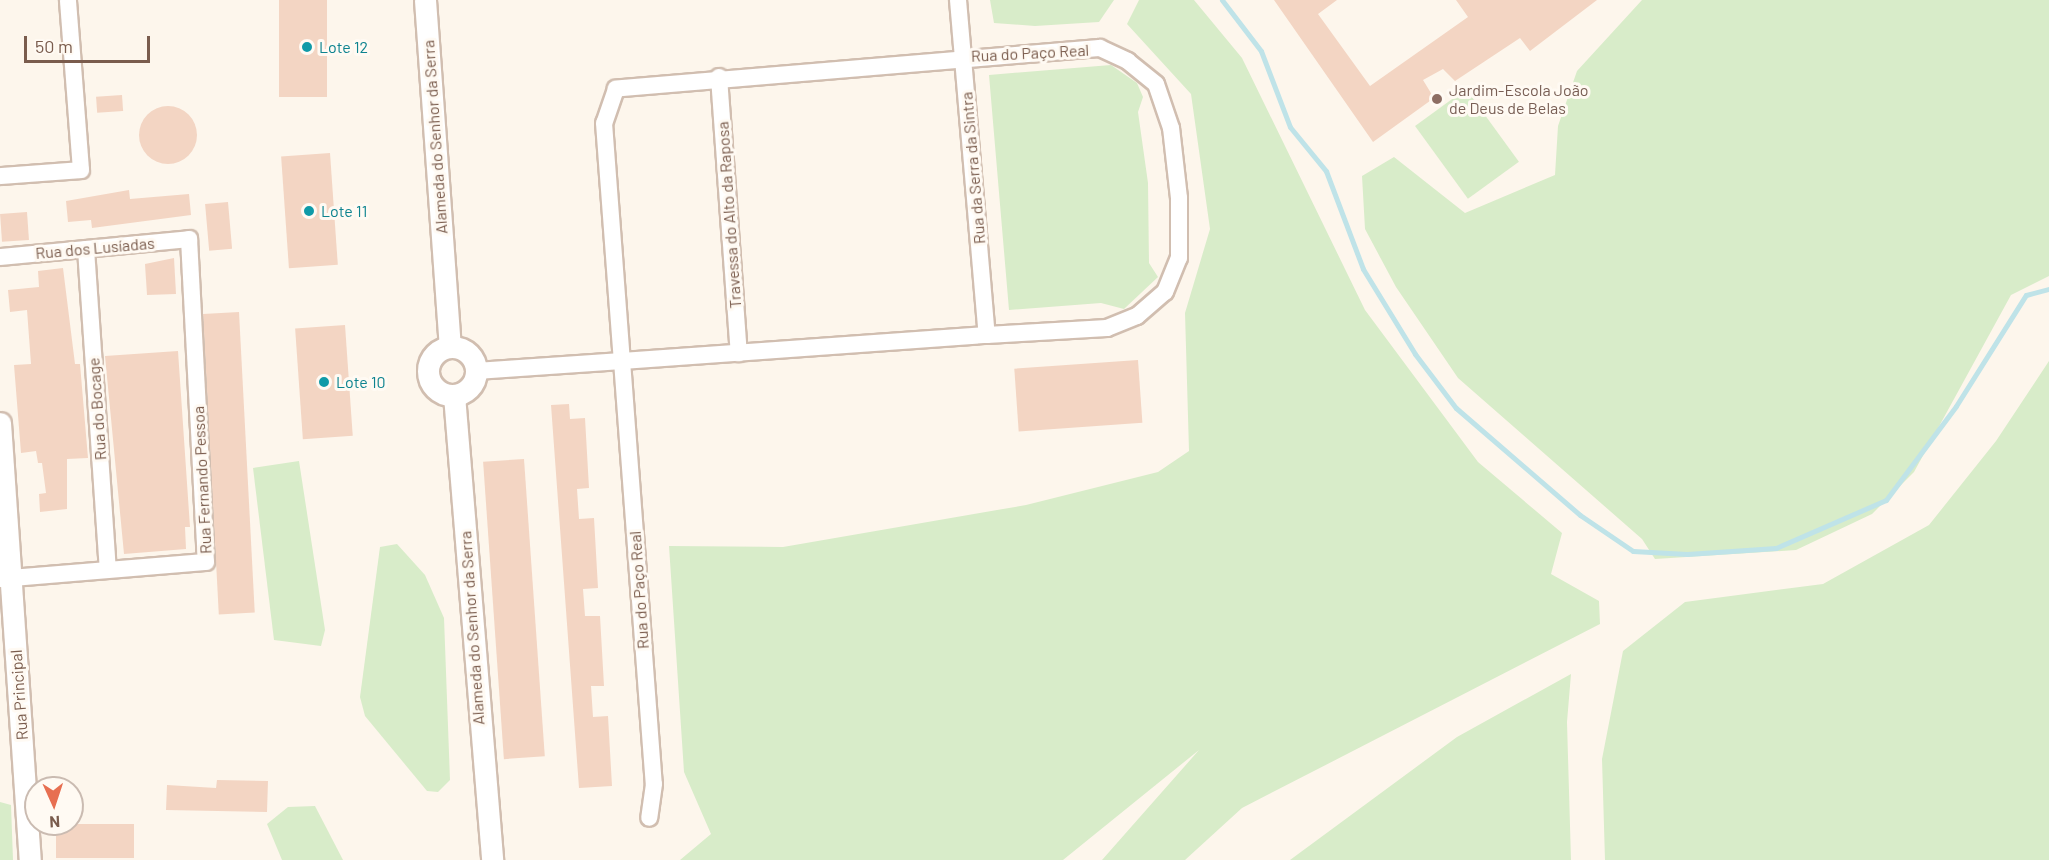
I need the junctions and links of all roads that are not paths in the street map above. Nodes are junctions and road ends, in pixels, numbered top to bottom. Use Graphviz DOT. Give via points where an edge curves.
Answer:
graph roads {
  1 [pos="68,0"];
  2 [pos="425,0"];
  3 [pos="958,0"];
  4 [pos="963,57"];
  5 [pos="719,77"];
  6 [pos="0,176"];
  7 [pos="189,239"];
  8 [pos="86,249"];
  9 [pos="0,257"];
  10 [pos="987,335"];
  11 [pos="450,347"];
  12 [pos="739,353"];
  13 [pos="622,361"];
  14 [pos="476,371"];
  15 [pos="454,395"];
  16 [pos="0,423"];
  17 [pos="108,569"];
  18 [pos="5,578"];
  19 [pos="649,818"];
  20 [pos="30,860"];
  21 [pos="492,860"];
  1 -- 6 [label="street" via="81,170"];
  2 -- 11 [label="street, Alameda do Senhor da Serra"];
  3 -- 4 [label="street, Rua da Serra da Sintra"];
  4 -- 5 [label="street, Rua do Paço Real"];
  4 -- 10 [label="street, Rua da Serra da Sintra"];
  4 -- 10 [label="street, Rua do Paço Real" via="1100,48 1128,61 1156,84 1171,128 1179,198 1179,258 1165,292 1137,316 1107,328"];
  5 -- 12 [label="street, Travessa do Alto da Raposa"];
  5 -- 13 [label="street, Rua do Paço Real" via="616,89 607,106"];
  7 -- 8 [label="street, Rua dos Lusíadas"];
  7 -- 17 [label="street, Rua Fernando Pessoa" via="206,562"];
  8 -- 9 [label="street, Rua dos Lusíadas"];
  8 -- 17 [label="street, Rua do Bocage"];
  10 -- 12 [label="street, Rua do Paço Real"];
  11 -- 14 [label="street" via="468,353"];
  11 -- 15 [label="street" via="433,355 427,373 436,390"];
  12 -- 13 [label="street, Rua do Paço Real"];
  13 -- 14 [label="street, Rua do Paço Real"];
  13 -- 19 [label="street, Rua do Paço Real" via="654,784"];
  14 -- 15 [label="street" via="470,387"];
  15 -- 21 [label="street, Alameda do Senhor da Serra"];
  16 -- 18 [label="street, Rua Principal"];
  17 -- 18 [label="street, Rua Fernando Pessoa"];
  18 -- 20 [label="street, Rua Principal"];
}
